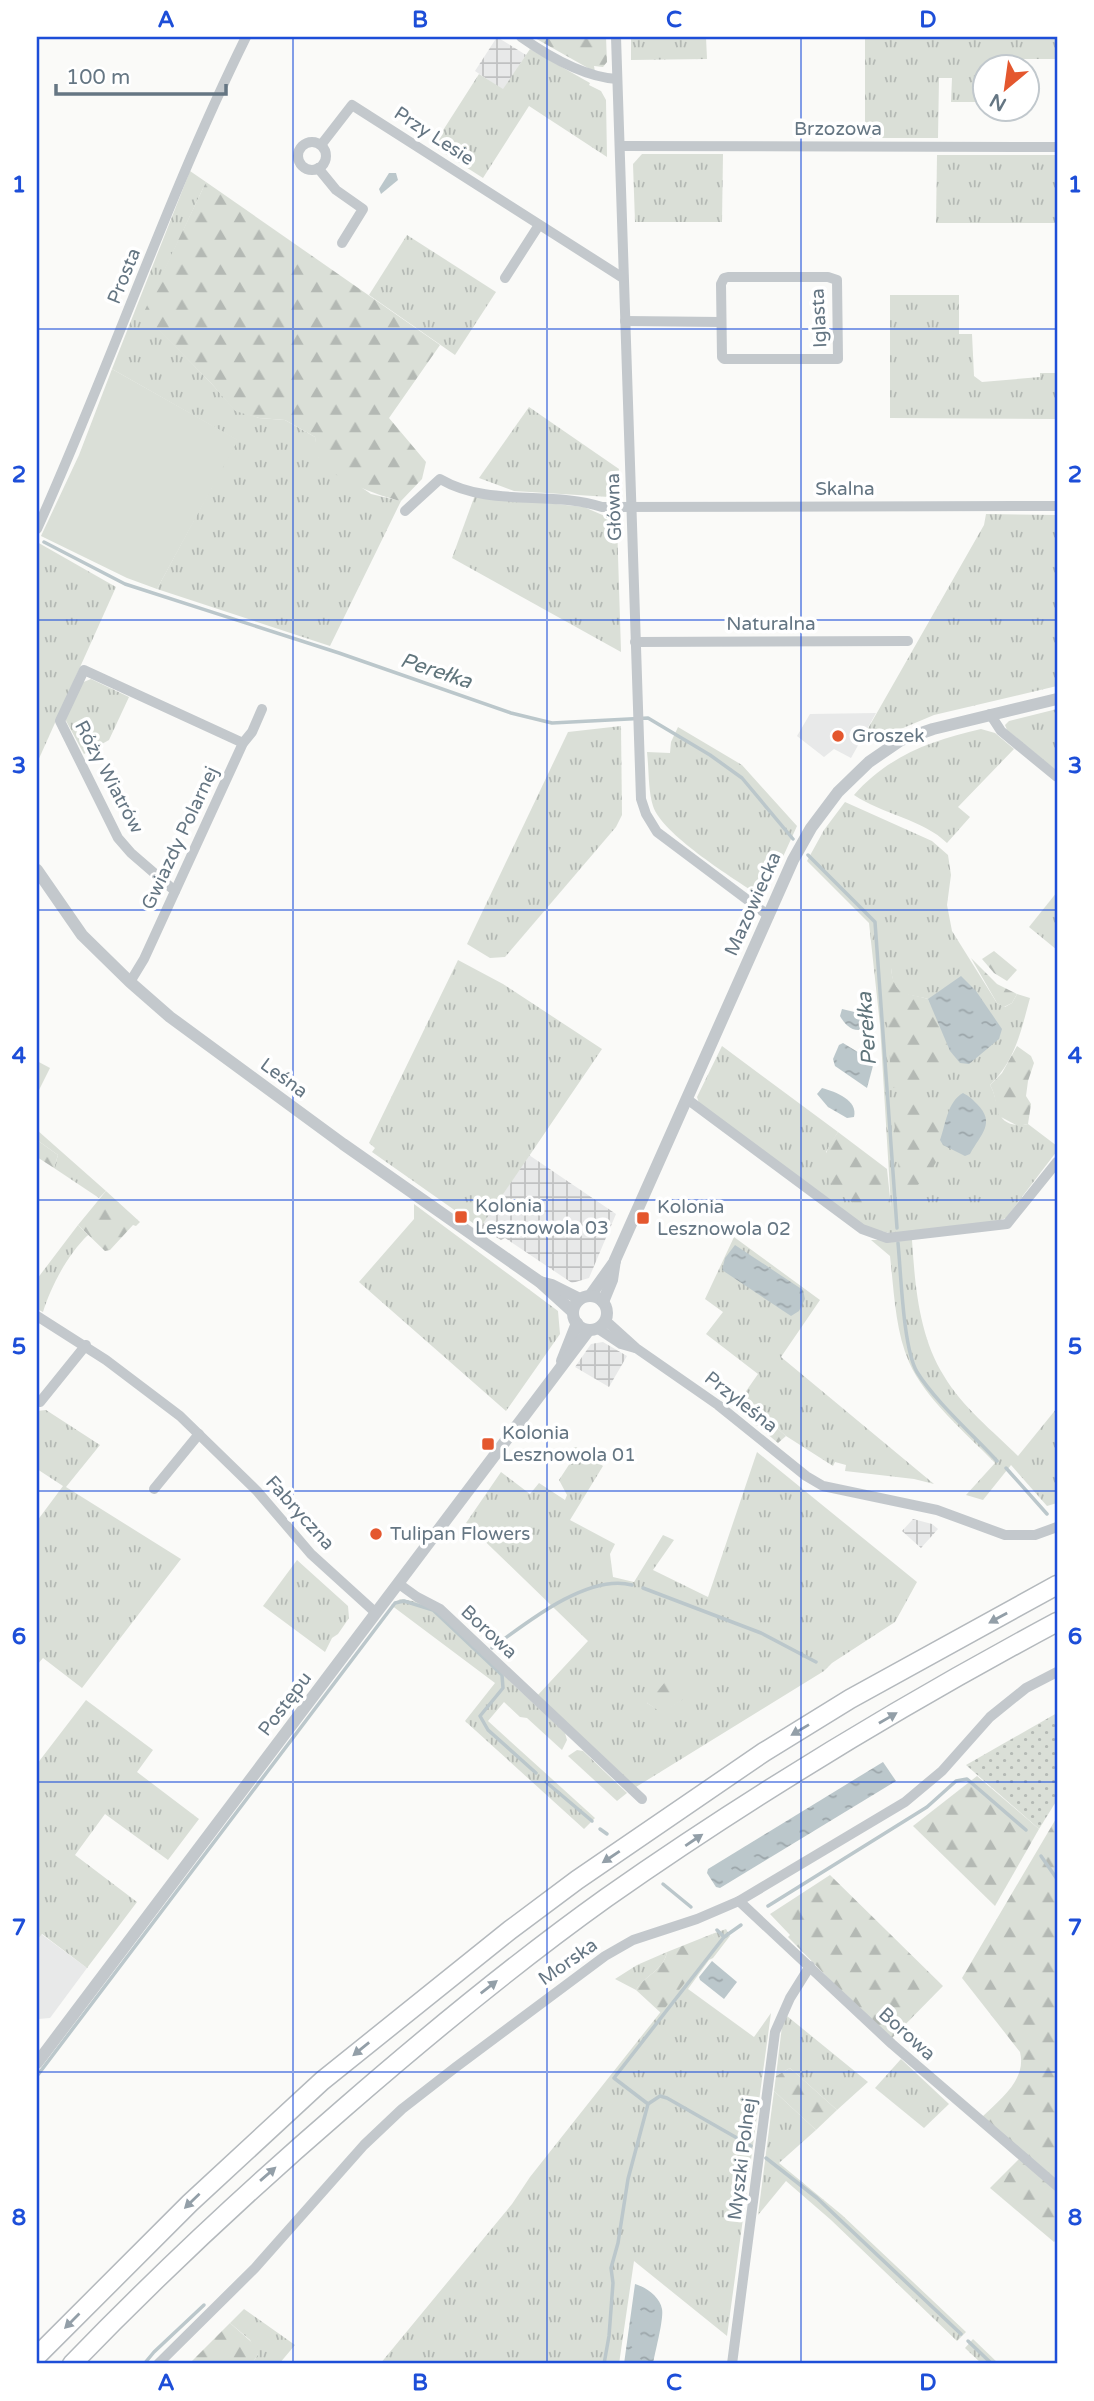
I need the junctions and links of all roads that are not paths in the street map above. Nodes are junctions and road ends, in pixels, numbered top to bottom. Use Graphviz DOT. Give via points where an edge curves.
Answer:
graph roads {
  1 [pos="246,37"];
  2 [pos="521,37"];
  3 [pos="616,37"];
  4 [pos="617,79"];
  5 [pos="321,145"];
  6 [pos="620,146"];
  7 [pos="1057,147"];
  8 [pos="318,169"];
  9 [pos="539,225"];
  10 [pos="342,243"];
  11 [pos="505,278"];
  12 [pos="623,278"];
  13 [pos="625,321"];
  14 [pos="720,322"];
  15 [pos="1057,506"];
  16 [pos="632,508"];
  17 [pos="405,511"];
  18 [pos="37,529"];
  19 [pos="908,641"];
  20 [pos="635,642"];
  21 [pos="1057,699"];
  22 [pos="262,709"];
  23 [pos="990,714"];
  24 [pos="243,743"];
  25 [pos="1057,777"];
  26 [pos="38,876"];
  27 [pos="175,891"];
  28 [pos="769,916"];
  29 [pos="130,982"];
  30 [pos="687,1099"];
  31 [pos="1057,1161"];
  32 [pos="615,1260"];
  33 [pos="540,1282"];
  34 [pos="585,1297"];
  35 [pos="603,1302"];
  36 [pos="37,1316"];
  37 [pos="575,1317"];
  38 [pos="597,1326"];
  39 [pos="86,1345"];
  40 [pos="561,1365"];
  41 [pos="40,1402"];
  42 [pos="199,1434"];
  43 [pos="154,1489"];
  44 [pos="1055,1528"];
  45 [pos="399,1584"];
  46 [pos="1057,1584"];
  47 [pos="376,1613"];
  48 [pos="1057,1622"];
  49 [pos="1057,1672"];
  50 [pos="642,1799"];
  51 [pos="739,1901"];
  52 [pos="810,1966"];
  53 [pos="37,2063"];
  54 [pos="1057,2186"];
  55 [pos="37,2356"];
  56 [pos="72,2364"];
  57 [pos="158,2364"];
  58 [pos="732,2364"];
  1 -- 18 [label="street, Prosta" via="190,158"];
  2 -- 4 [label="street" via="584,72"];
  3 -- 4 [label="street, Główna"];
  4 -- 6 [label="street, Główna"];
  5 -- 8 [label="street, Przy Lesie" via="326,160"];
  5 -- 8 [label="street, Przy Lesie" via="309,143 299,152 306,168"];
  5 -- 9 [label="street, Przy Lesie" via="352,104"];
  6 -- 7 [label="street, Brzozowa"];
  6 -- 12 [label="street, Główna"];
  8 -- 10 [label="street" via="335,190 362,209"];
  9 -- 11 [label="street"];
  9 -- 12 [label="street, Przy Lesie"];
  12 -- 13 [label="street, Główna"];
  13 -- 14 [label="street"];
  13 -- 16 [label="street, Główna"];
  14 -- 14 [label="street, Iglasta" via="721,284 728,276 837,280 839,356 835,360 724,359"];
  15 -- 16 [label="street, Skalna"];
  16 -- 17 [label="street" via="501,497 440,479"];
  16 -- 20 [label="street, Główna"];
  19 -- 20 [label="street, Naturalna"];
  20 -- 28 [label="street, Główna" via="641,799 653,827"];
  21 -- 23 [label="street, Mazowiecka"];
  22 -- 24 [label="street, Gwiazdy Polarnej"];
  23 -- 25 [label="street" via="1001,731"];
  23 -- 28 [label="street, Mazowiecka" via="901,740 869,762 824,809 801,844"];
  24 -- 27 [label="street, Gwiazdy Polarnej"];
  24 -- 27 [label="street, Róży Wiatrów" via="84,670 60,721 118,838"];
  26 -- 29 [label="street, Leśna" via="82,935"];
  27 -- 29 [label="street, Gwiazdy Polarnej"];
  28 -- 30 [label="street, Mazowiecka"];
  29 -- 33 [label="street, Leśna" via="238,1069"];
  30 -- 31 [label="street" via="862,1229 887,1238 1007,1224"];
  30 -- 32 [label="street, Mazowiecka"];
  32 -- 34 [label="street, Mazowiecka"];
  32 -- 35 [label="street, Mazowiecka"];
  33 -- 34 [label="street, Leśna"];
  33 -- 37 [label="street, Leśna"];
  34 -- 35 [label="street, Leśna"];
  34 -- 37 [label="street, Mazowiecka"];
  35 -- 38 [label="street" via="607,1310"];
  36 -- 39 [label="street, Fabryczna"];
  37 -- 38 [label="street, Leśna"];
  37 -- 40 [label="street, Postępu"];
  38 -- 40 [label="street, Postępu"];
  38 -- 44 [label="street, Przyleśna" via="711,1400 823,1486 929,1508 1005,1535 1035,1535"];
  39 -- 41 [label="street"];
  39 -- 42 [label="street, Fabryczna"];
  40 -- 45 [label="street, Postępu"];
  42 -- 43 [label="street"];
  42 -- 47 [label="street, Fabryczna" via="257,1491 311,1554"];
  45 -- 47 [label="street, Postępu"];
  45 -- 50 [label="street, Borowa" via="440,1609"];
  46 -- 55 [label="highway, one-way" via="849,1699 764,1752 521,1922 323,2081 190,2203"];
  47 -- 53 [label="street, Postępu"];
  56 -- 48 [label="highway, one-way" via="260,2181 422,2040 533,1953 607,1898 799,1771"];
  49 -- 51 [label="street, Morska" via="1026,1688 990,1717 918,1793"];
  51 -- 52 [label="street, Borowa"];
  51 -- 57 [label="street, Morska" via="633,1940 593,1963 402,2109 343,2167 255,2268"];
  52 -- 54 [label="street, Borowa" via="899,2051"];
  52 -- 58 [label="street, Myszki Polnej" via="775,2032"];
}
